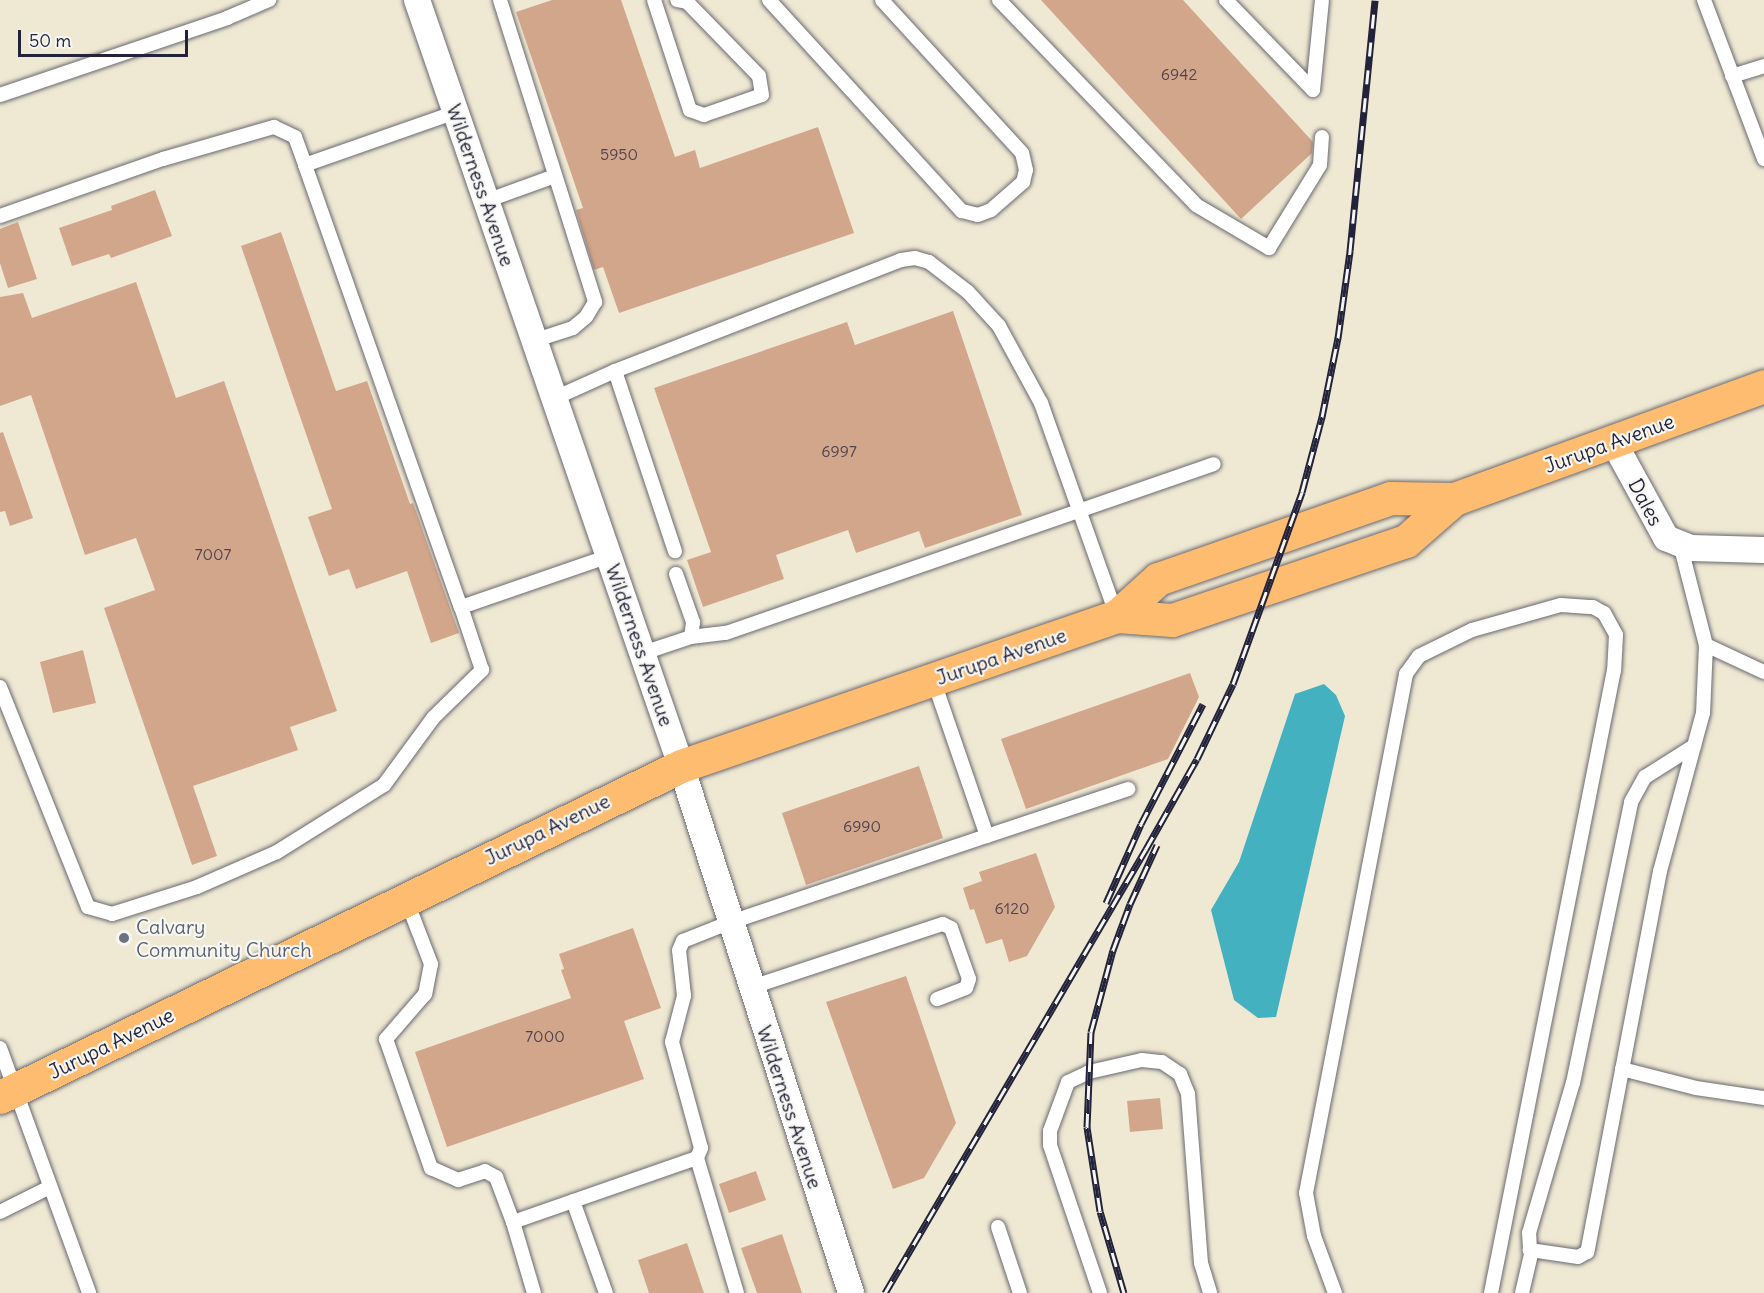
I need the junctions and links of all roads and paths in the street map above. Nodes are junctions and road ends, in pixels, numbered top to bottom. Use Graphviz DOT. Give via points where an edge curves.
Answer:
graph roads {
  1 [pos="269,0"];
  2 [pos="417,0"];
  3 [pos="500,0"];
  4 [pos="654,0"];
  5 [pos="677,0"];
  6 [pos="769,0"];
  7 [pos="882,0"];
  8 [pos="999,0"];
  9 [pos="1226,0"];
  10 [pos="1322,0"];
  11 [pos="1704,0"];
  12 [pos="1764,66"];
  13 [pos="1732,76"];
  14 [pos="0,95"];
  15 [pos="456,112"];
  16 [pos="1322,137"];
  17 [pos="1764,159"];
  18 [pos="305,165"];
  19 [pos="555,176"];
  20 [pos="486,201"];
  21 [pos="0,216"];
  22 [pos="535,340"];
  23 [pos="615,371"];
  24 [pos="1764,386"];
  25 [pos="555,398"];
  26 [pos="1613,441"];
  27 [pos="1214,464"];
  28 [pos="1454,499"];
  29 [pos="1079,512"];
  30 [pos="1680,544"];
  31 [pos="1764,550"];
  32 [pos="675,551"];
  33 [pos="609,556"];
  34 [pos="676,574"];
  35 [pos="461,607"];
  36 [pos="1117,616"];
  37 [pos="691,637"];
  38 [pos="1706,645"];
  39 [pos="643,653"];
  40 [pos="1764,672"];
  41 [pos="933,679"];
  42 [pos="0,687"];
  43 [pos="1694,746"];
  44 [pos="681,765"];
  45 [pos="1128,789"];
  46 [pos="987,836"];
  47 [pos="406,898"];
  48 [pos="731,922"];
  49 [pos="752,987"];
  50 [pos="936,999"];
  51 [pos="0,1048"];
  52 [pos="1622,1069"];
  53 [pos="7,1093"];
  54 [pos="1763,1094"];
  55 [pos="697,1158"];
  56 [pos="50,1188"];
  57 [pos="573,1201"];
  58 [pos="0,1212"];
  59 [pos="513,1222"];
  60 [pos="998,1227"];
  61 [pos="1532,1250"];
  62 [pos="89,1293"];
  63 [pos="534,1293"];
  64 [pos="606,1293"];
  65 [pos="737,1293"];
  66 [pos="851,1293"];
  67 [pos="1020,1293"];
  68 [pos="1100,1293"];
  69 [pos="1210,1293"];
  70 [pos="1335,1293"];
  71 [pos="1491,1293"];
  72 [pos="1522,1293"];
  1 -- 14 [label="lane" via="228,18"];
  2 -- 15 [label="street, Wilderness Avenue"];
  3 -- 19 [label="lane"];
  4 -- 5 [label="lane" via="690,110 704,115 762,94 759,76 687,2"];
  6 -- 7 [label="lane" via="962,211 978,215 991,210 1023,182 1026,170 1022,153"];
  8 -- 16 [label="lane" via="1196,205 1269,248 1320,165"];
  9 -- 10 [label="lane" via="1312,90"];
  11 -- 13 [label="lane"];
  12 -- 13 [label="lane"];
  13 -- 17 [label="lane"];
  15 -- 18 [label="lane"];
  15 -- 20 [label="street, Wilderness Avenue"];
  18 -- 21 [label="lane" via="295,137 274,127 163,159"];
  18 -- 35 [label="lane"];
  19 -- 20 [label="lane"];
  19 -- 22 [label="lane" via="595,302 573,328"];
  20 -- 22 [label="street, Wilderness Avenue"];
  22 -- 25 [label="street, Wilderness Avenue"];
  23 -- 25 [label="lane"];
  23 -- 29 [label="lane" via="901,260 929,262 968,292 999,326 1041,403"];
  23 -- 32 [label="lane"];
  24 -- 26 [label="main road, Jurupa Avenue"];
  25 -- 33 [label="street, Wilderness Avenue"];
  26 -- 28 [label="main road, Jurupa Avenue"];
  26 -- 30 [label="street, Dales" via="1666,538"];
  27 -- 29 [label="lane"];
  28 -- 36 [label="main road, Jurupa Avenue" via="1390,498 1158,579"];
  28 -- 36 [label="main road, Jurupa Avenue" via="1406,541 1172,620"];
  29 -- 36 [label="lane"];
  29 -- 37 [label="lane" via="726,633"];
  30 -- 31 [label="street, Dales" via="1691,549"];
  30 -- 38 [label="lane"];
  33 -- 35 [label="lane"];
  33 -- 39 [label="street, Wilderness Avenue"];
  34 -- 37 [label="lane" via="693,622"];
  35 -- 42 [label="lane" via="482,670 433,718 384,785 277,852 197,887 112,914 88,907"];
  36 -- 41 [label="main road, Jurupa Avenue"];
  37 -- 39 [label="lane"];
  38 -- 40 [label="lane"];
  38 -- 43 [label="lane" via="1703,713"];
  39 -- 44 [label="street, Wilderness Avenue"];
  41 -- 44 [label="main road, Jurupa Avenue"];
  41 -- 46 [label="lane"];
  43 -- 52 [label="lane" via="1660,871"];
  43 -- 61 [label="lane" via="1645,777 1631,802 1573,1083 1529,1233"];
  44 -- 47 [label="main road, Jurupa Avenue"];
  44 -- 48 [label="street, Wilderness Avenue"];
  45 -- 46 [label="lane"];
  46 -- 48 [label="lane"];
  47 -- 53 [label="main road, Jurupa Avenue"];
  47 -- 59 [label="lane" via="431,964 425,994 386,1039 431,1168 458,1180 485,1171 496,1177"];
  48 -- 49 [label="street, Wilderness Avenue"];
  48 -- 55 [label="lane" via="683,941 678,950 684,996 672,1042 702,1148"];
  49 -- 50 [label="lane" via="943,924 951,928 969,979 966,988"];
  49 -- 66 [label="street, Wilderness Avenue"];
  51 -- 53 [label="lane"];
  52 -- 54 [label="lane" via="1696,1088"];
  52 -- 61 [label="lane" via="1587,1252 1578,1257"];
  53 -- 56 [label="lane"];
  55 -- 57 [label="lane"];
  55 -- 65 [label="lane"];
  56 -- 58 [label="lane"];
  56 -- 62 [label="lane"];
  57 -- 59 [label="lane"];
  57 -- 64 [label="lane"];
  59 -- 63 [label="lane"];
  60 -- 67 [label="lane"];
  61 -- 72 [label="lane"];
  68 -- 69 [label="lane" via="1050,1145 1050,1131 1068,1082 1089,1072 1142,1060 1162,1062 1180,1074 1188,1094 1202,1263"];
  70 -- 71 [label="lane" via="1314,1236 1306,1193 1406,674 1419,656 1472,630 1561,605 1593,607 1604,613 1616,635 1614,670"];
}
